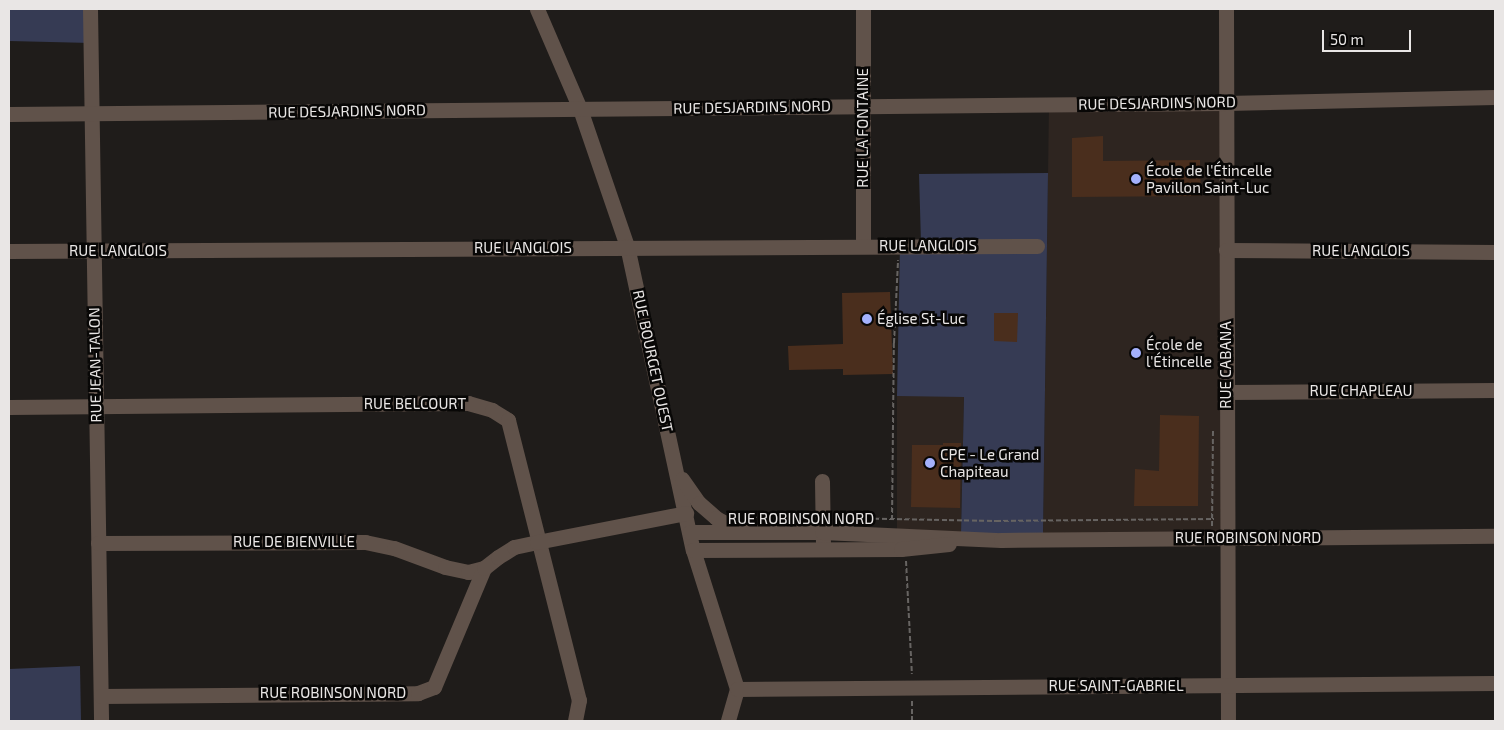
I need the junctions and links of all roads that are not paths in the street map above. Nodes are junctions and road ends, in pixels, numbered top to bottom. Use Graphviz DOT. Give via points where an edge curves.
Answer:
graph roads {
  1 [pos="90,9"];
  2 [pos="537,9"];
  3 [pos="863,9"];
  4 [pos="1226,9"];
  5 [pos="1495,97"];
  6 [pos="1226,103"];
  7 [pos="863,106"];
  8 [pos="580,109"];
  9 [pos="9,114"];
  10 [pos="92,114"];
  11 [pos="627,246"];
  12 [pos="864,246"];
  13 [pos="1037,246"];
  14 [pos="1226,250"];
  15 [pos="93,251"];
  16 [pos="9,252"];
  17 [pos="1495,252"];
  18 [pos="1495,390"];
  19 [pos="1226,392"];
  20 [pos="96,406"];
  21 [pos="9,407"];
  22 [pos="678,474"];
  23 [pos="822,481"];
  24 [pos="686,514"];
  25 [pos="742,524"];
  26 [pos="822,524"];
  27 [pos="690,532"];
  28 [pos="1495,536"];
  29 [pos="1226,538"];
  30 [pos="1001,540"];
  31 [pos="537,542"];
  32 [pos="98,543"];
  33 [pos="823,548"];
  34 [pos="693,550"];
  35 [pos="484,568"];
  36 [pos="1495,683"];
  37 [pos="1228,685"];
  38 [pos="737,689"];
  39 [pos="100,696"];
  40 [pos="101,721"];
  41 [pos="575,721"];
  42 [pos="728,721"];
  43 [pos="1228,721"];
  1 -- 10 [label="street, RUE JEAN-TALON"];
  2 -- 8 [label="street, RUE BOURGET OUEST"];
  3 -- 7 [label="street, RUE LA FONTAINE"];
  4 -- 6 [label="street, RUE CABANA"];
  5 -- 6 [label="street, RUE DESJARDINS NORD"];
  6 -- 7 [label="street, RUE DESJARDINS NORD"];
  6 -- 14 [label="street, RUE CABANA"];
  7 -- 8 [label="street, RUE DESJARDINS NORD"];
  7 -- 12 [label="street, RUE LA FONTAINE"];
  8 -- 10 [label="street, RUE DESJARDINS NORD"];
  8 -- 11 [label="street, RUE BOURGET OUEST"];
  9 -- 10 [label="street, RUE DESJARDINS NORD"];
  10 -- 15 [label="street, RUE JEAN-TALON"];
  11 -- 12 [label="street, RUE LANGLOIS"];
  11 -- 15 [label="street, RUE LANGLOIS"];
  11 -- 22 [label="street, RUE BOURGET OUEST"];
  12 -- 13 [label="street, RUE LANGLOIS"];
  14 -- 17 [label="street, RUE LANGLOIS"];
  14 -- 19 [label="street, RUE CABANA"];
  15 -- 16 [label="street, RUE LANGLOIS"];
  15 -- 20 [label="street, RUE JEAN-TALON"];
  18 -- 19 [label="street, RUE CHAPLEAU"];
  19 -- 29 [label="street, RUE CABANA"];
  20 -- 21 [label="street, RUE BELCOURT"];
  20 -- 31 [label="street, RUE BELCOURT" via="468,403 492,410 508,420"];
  20 -- 32 [label="street, RUE JEAN-TALON"];
  22 -- 24 [label="street, RUE BOURGET OUEST"];
  22 -- 25 [label="street" via="704,508 716,518"];
  23 -- 26 [label="street"];
  24 -- 27 [label="street, RUE BOURGET OUEST"];
  24 -- 31 [label="street"];
  25 -- 26 [label="street, RUE ROBINSON NORD"];
  25 -- 27 [label="street, RUE ROBINSON NORD"];
  26 -- 30 [label="street, RUE ROBINSON NORD" via="892,526"];
  26 -- 33 [label="street"];
  27 -- 34 [label="street, RUE BOURGET OUEST"];
  28 -- 29 [label="street, RUE ROBINSON NORD"];
  29 -- 30 [label="street, RUE ROBINSON NORD"];
  29 -- 37 [label="street, RUE CABANA"];
  30 -- 33 [label="street, RUE ROBINSON NORD" via="901,549"];
  31 -- 35 [label="street" via="514,547"];
  31 -- 41 [label="street, RUE BELCOURT" via="579,700"];
  32 -- 35 [label="street, RUE DE BIENVILLE" via="365,542 394,548 445,567 468,572"];
  32 -- 39 [label="street, RUE JEAN-TALON"];
  33 -- 34 [label="street, RUE ROBINSON NORD"];
  34 -- 38 [label="street, RUE BOURGET OUEST"];
  35 -- 39 [label="street, RUE ROBINSON NORD" via="434,687 418,693"];
  36 -- 37 [label="street, RUE SAINT-GABRIEL"];
  37 -- 38 [label="street, RUE SAINT-GABRIEL"];
  37 -- 43 [label="street, RUE CABANA"];
  38 -- 42 [label="street"];
  39 -- 40 [label="street, RUE JEAN-TALON"];
}
